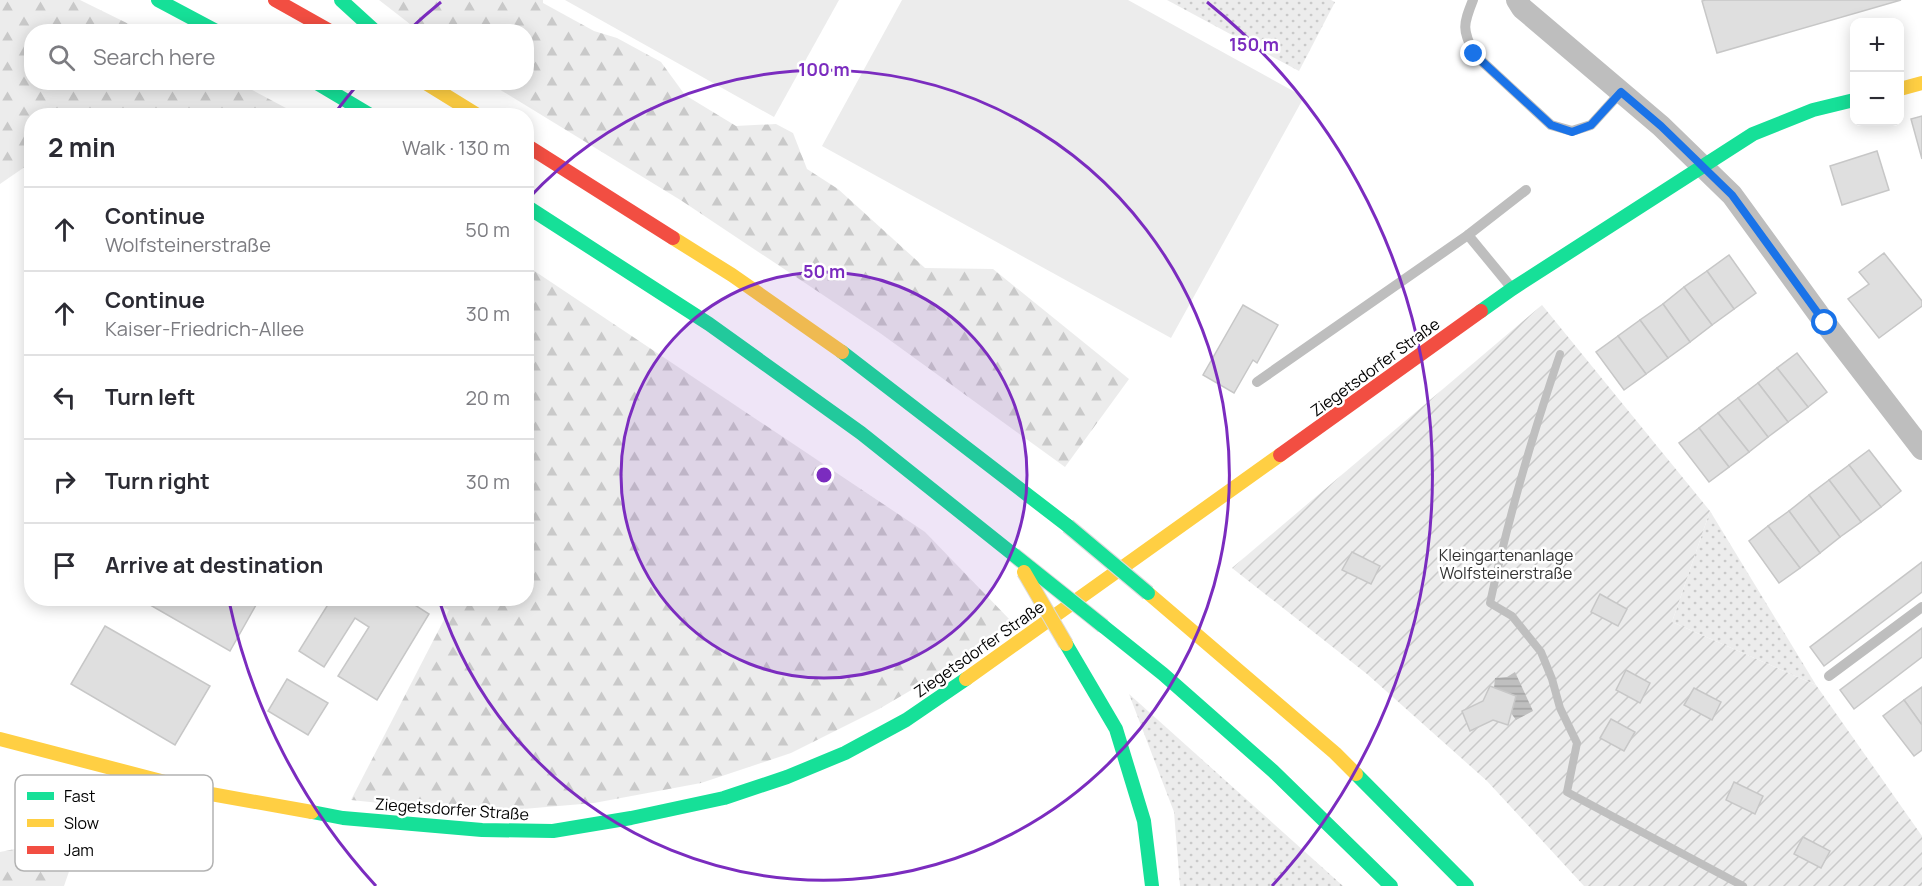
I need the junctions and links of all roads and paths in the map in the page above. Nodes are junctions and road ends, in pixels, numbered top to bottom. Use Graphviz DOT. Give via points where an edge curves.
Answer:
graph roads {
  1 [pos="158,0"];
  2 [pos="275,0"];
  3 [pos="341,0"];
  4 [pos="1473,0"];
  5 [pos="1517,0"];
  6 [pos="203,24"];
  7 [pos="318,24"];
  8 [pos="367,24"];
  9 [pos="1922,83"];
  10 [pos="1904,88"];
  11 [pos="328,90"];
  12 [pos="438,90"];
  13 [pos="442,90"];
  14 [pos="1621,92"];
  15 [pos="447,95"];
  16 [pos="1850,101"];
  17 [pos="359,108"];
  18 [pos="467,108"];
  19 [pos="534,150"];
  20 [pos="1702,166"];
  21 [pos="1526,190"];
  22 [pos="534,211"];
  23 [pos="1468,235"];
  24 [pos="1512,289"];
  25 [pos="1257,382"];
  26 [pos="1922,449"];
  27 [pos="1014,555"];
  28 [pos="1922,607"];
  29 [pos="1829,676"];
  30 [pos="0,739"];
  31 [pos="136,775"];
  32 [pos="213,795"];
  33 [pos="1152,886"];
  34 [pos="1390,886"];
  35 [pos="1467,886"];
  1 -- 6 [label="main road"];
  2 -- 7 [label="main road"];
  3 -- 8 [label="main road"];
  4 -- 14 [label="lane" via="1464,23 1474,54 1551,125 1572,132 1591,125"];
  5 -- 14 [label="street"];
  9 -- 10 [label="main road"];
  11 -- 17 [label="main road"];
  12 -- 15 [label="main road"];
  13 -- 15 [label="main road"];
  14 -- 20 [label="street"];
  15 -- 18 [label="main road"];
  16 -- 20 [label="main road, Ziegetsdorfer Straße" via="1813,110 1753,134"];
  19 -- 35 [label="main road, bridge" via="732,275 863,367 1068,526 1335,753"];
  20 -- 24 [label="main road, Ziegetsdorfer Straße"];
  20 -- 26 [label="street" via="1732,195"];
  21 -- 23 [label="lane"];
  22 -- 27 [label="main road" via="718,331 861,434"];
  23 -- 24 [label="lane"];
  23 -- 25 [label="lane"];
  24 -- 32 [label="main road, Ziegetsdorfer Straße" via="915,714 845,753 787,777 724,798 553,831 482,830 343,818"];
  27 -- 33 [label="main road, bridge" via="1116,729 1144,821"];
  27 -- 34 [label="main road, bridge" via="1163,674 1273,771"];
  28 -- 29 [label="lane"];
  30 -- 31 [label="main road, Ziegetsdorfer Straße"];
}
